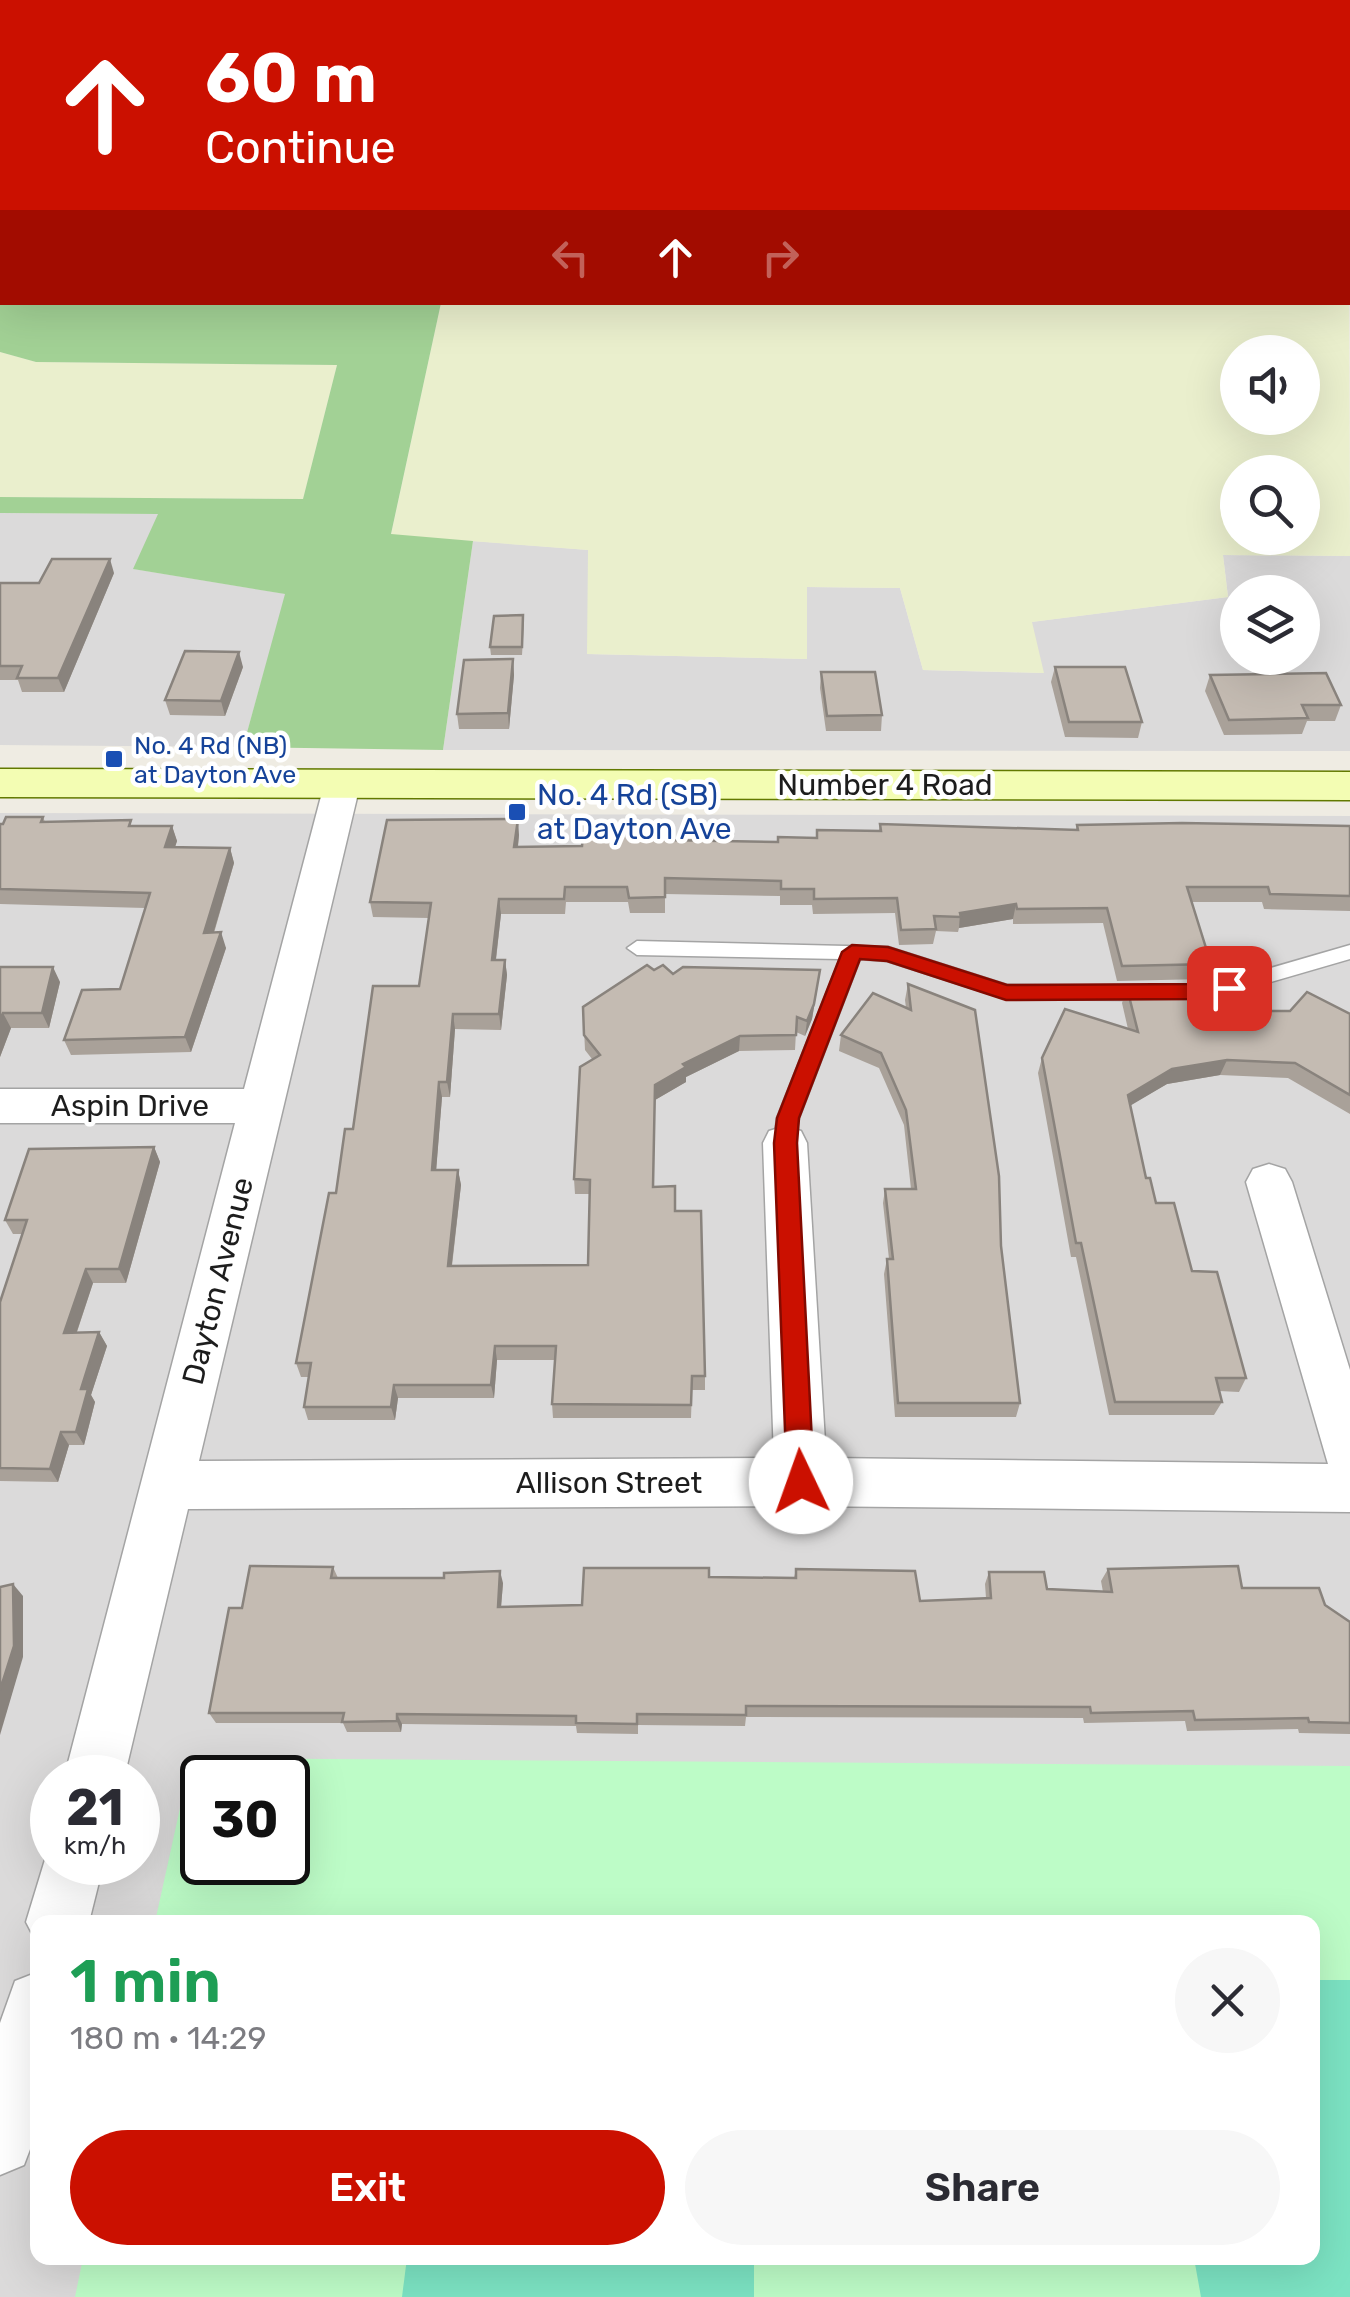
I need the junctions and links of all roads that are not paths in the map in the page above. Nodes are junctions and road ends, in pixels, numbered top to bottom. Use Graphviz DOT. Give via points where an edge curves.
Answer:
graph roads {
  1 [pos="0,783"];
  2 [pos="342,785"];
  3 [pos="1350,786"];
  4 [pos="637,948"];
  5 [pos="852,952"];
  6 [pos="1350,952"];
  7 [pos="0,1106"];
  8 [pos="261,1106"];
  9 [pos="785,1143"];
  10 [pos="1269,1182"];
  11 [pos="1350,1455"];
  12 [pos="801,1482"];
  13 [pos="169,1485"];
  14 [pos="1350,1488"];
  15 [pos="100,1755"];
  16 [pos="67,1885"];
  17 [pos="60,1915"];
  18 [pos="30,2006"];
  19 [pos="0,2008"];
  20 [pos="30,2032"];
  21 [pos="0,2141"];
  1 -- 2 [label="main road, Number 4 Road"];
  2 -- 3 [label="main road, Number 4 Road"];
  2 -- 8 [label="street, Dayton Avenue"];
  4 -- 5 [label="lane"];
  5 -- 6 [label="lane" via="888,954 984,986 1035,994 1215,990"];
  5 -- 9 [label="lane" via="788,1118"];
  7 -- 8 [label="street, Aspin Drive"];
  8 -- 13 [label="street, Dayton Avenue"];
  9 -- 12 [label="street"];
  10 -- 11 [label="street"];
  12 -- 13 [label="street, Allison Street"];
  12 -- 14 [label="street, Allison Street"];
  13 -- 15 [label="street, Dayton Avenue"];
  16 -- 17 [label="street"];
  18 -- 19 [label="lane"];
  20 -- 21 [label="street"];
}
